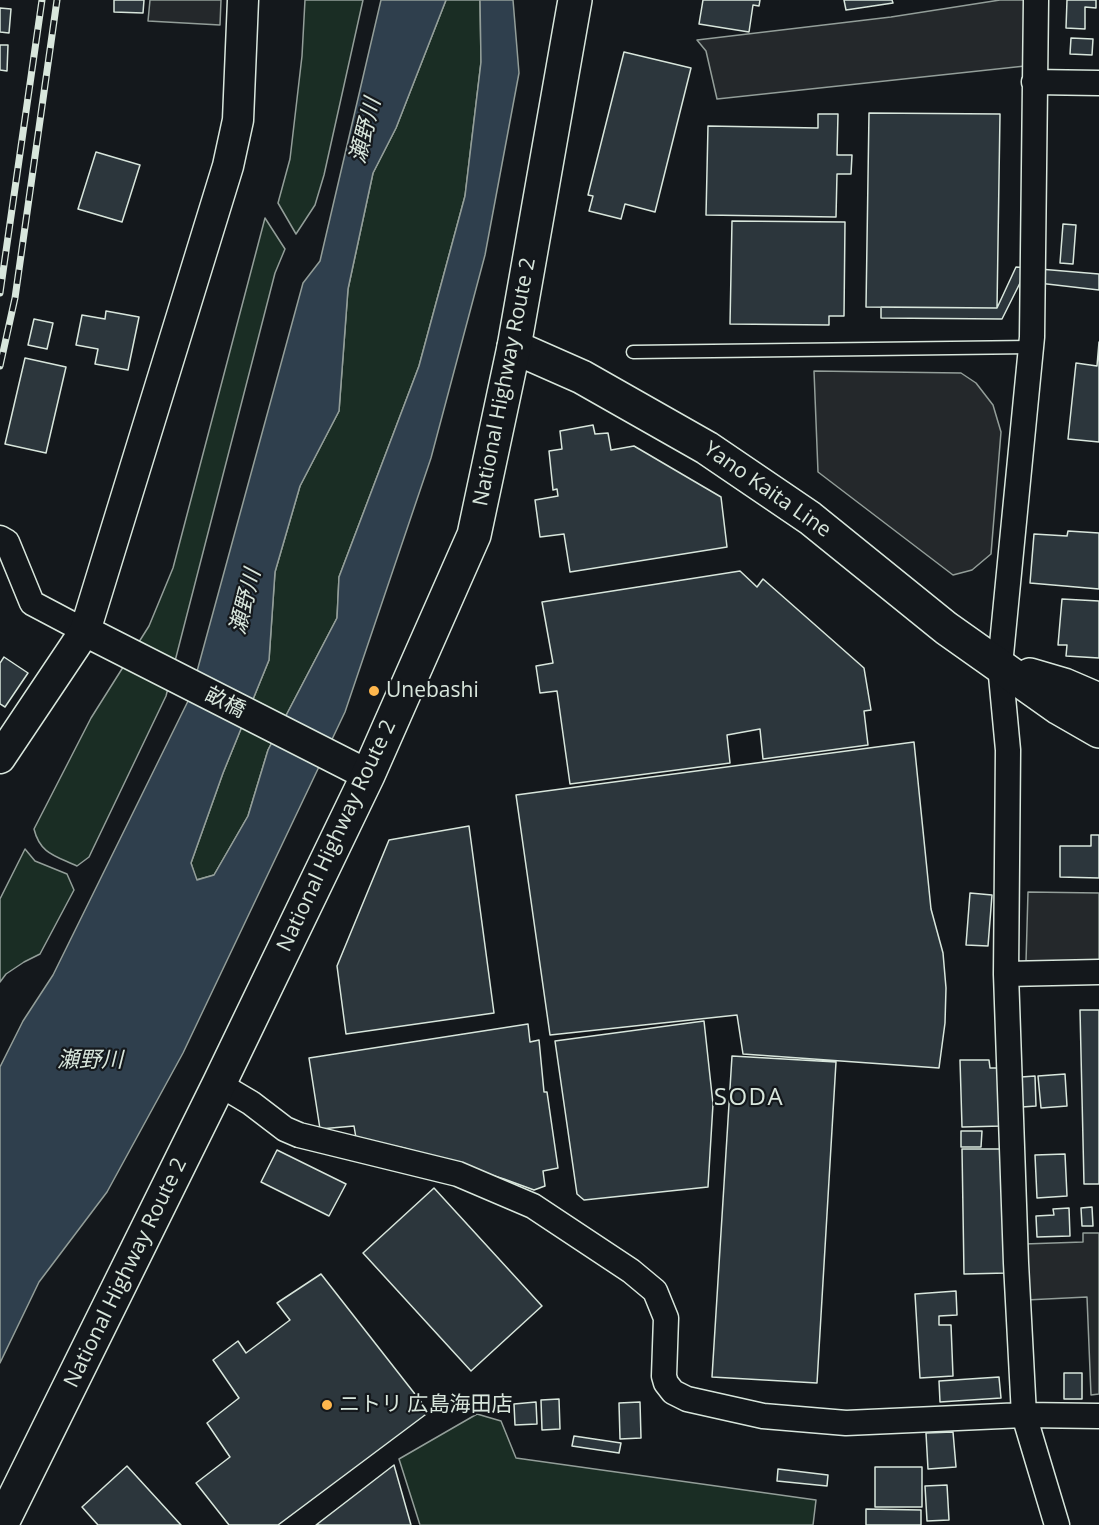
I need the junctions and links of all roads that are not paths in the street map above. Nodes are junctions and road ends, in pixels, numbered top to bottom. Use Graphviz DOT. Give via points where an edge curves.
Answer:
graph roads {
  1 [pos="243,0"];
  2 [pos="575,0"];
  3 [pos="1036,0"];
  4 [pos="1034,82"];
  5 [pos="1099,83"];
  6 [pos="514,347"];
  7 [pos="1031,347"];
  8 [pos="633,352"];
  9 [pos="0,538"];
  10 [pos="85,631"];
  11 [pos="1000,665"];
  12 [pos="1099,700"];
  13 [pos="1099,731"];
  14 [pos="0,758"];
  15 [pos="368,775"];
  16 [pos="1099,972"];
  17 [pos="1006,974"];
  18 [pos="219,1084"];
  19 [pos="1024,1415"];
  20 [pos="1099,1416"];
  21 [pos="1,1525"];
  22 [pos="1057,1525"];
  1 -- 10 [label="street" via="237,120 228,166"];
  2 -- 6 [label="main road, National Highway Route 2"];
  3 -- 4 [label="street"];
  4 -- 5 [label="street"];
  4 -- 7 [label="street"];
  6 -- 11 [label="main road, Yano Kaita Line" via="582,377 707,448 810,518 946,628"];
  6 -- 15 [label="main road, National Highway Route 2" via="474,535"];
  7 -- 8 [label="lane"];
  7 -- 11 [label="street"];
  9 -- 10 [label="street" via="7,542 32,603"];
  10 -- 14 [label="street"];
  10 -- 15 [label="street, 畝橋"];
  11 -- 12 [label="main road, Yano Kaita Line"];
  11 -- 13 [label="main road, Yano Kaita Line" via="1059,708"];
  11 -- 17 [label="street" via="1008,750"];
  15 -- 18 [label="main road, National Highway Route 2"];
  16 -- 17 [label="street"];
  17 -- 19 [label="street"];
  18 -- 19 [label="street" via="299,1135 458,1173 533,1206 631,1271 655,1291 666,1318 666,1383 687,1399 763,1416 846,1423"];
  18 -- 21 [label="main road, National Highway Route 2"];
  19 -- 20 [label="street"];
  19 -- 22 [label="street"];
}
